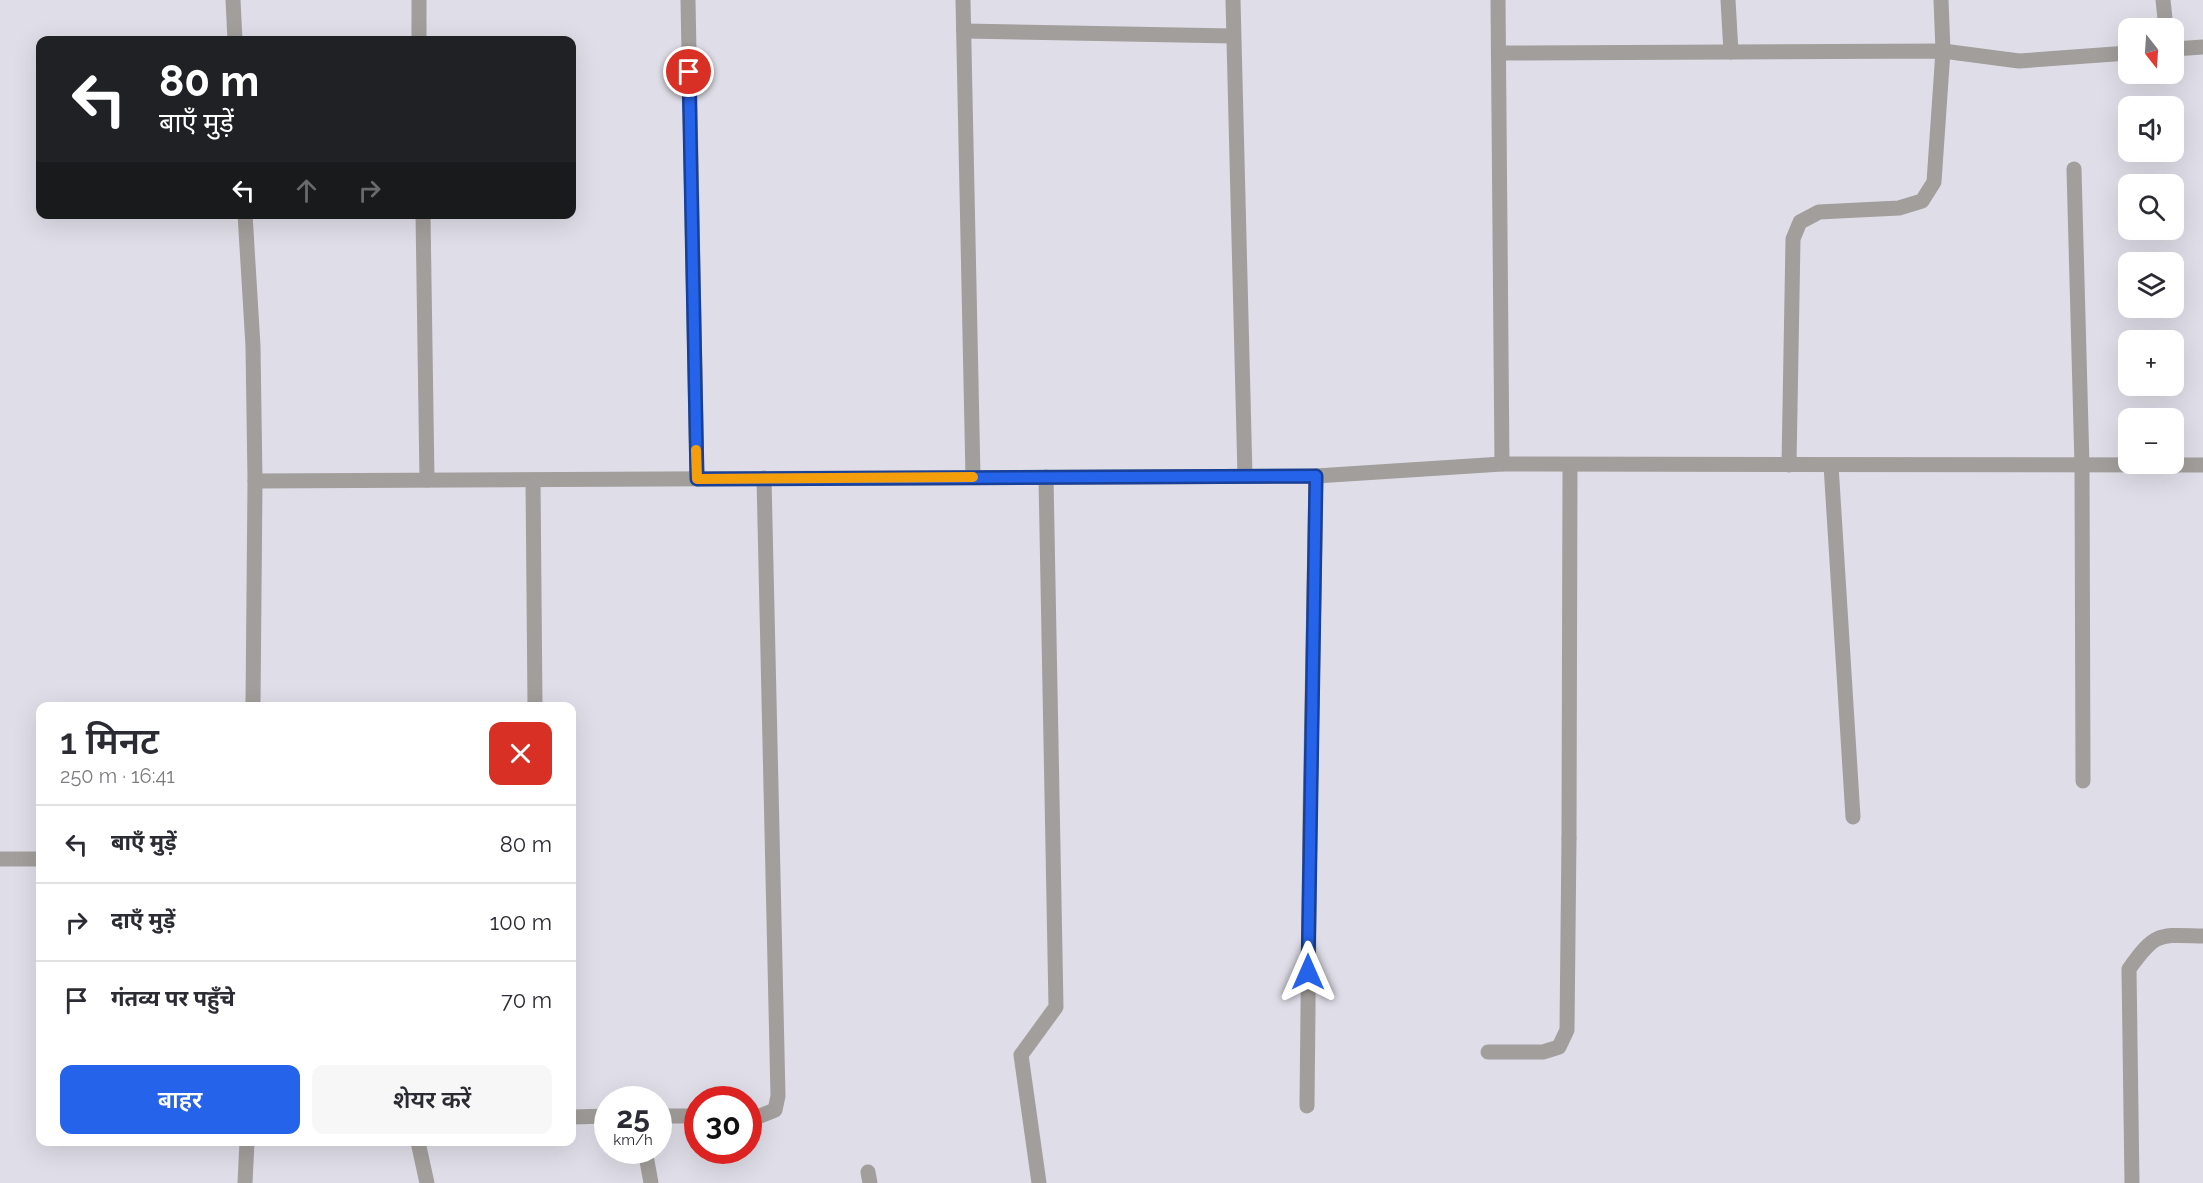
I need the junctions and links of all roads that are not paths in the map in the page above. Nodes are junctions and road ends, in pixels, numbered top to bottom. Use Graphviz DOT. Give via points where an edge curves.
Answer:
graph roads {
  1 [pos="232,0"];
  2 [pos="419,0"];
  3 [pos="688,0"];
  4 [pos="963,0"];
  5 [pos="1233,0"];
  6 [pos="1498,0"];
  7 [pos="1728,0"];
  8 [pos="1941,0"];
  9 [pos="2163,0"];
  10 [pos="2165,18"];
  11 [pos="964,31"];
  12 [pos="235,36"];
  13 [pos="419,36"];
  14 [pos="1233,36"];
  15 [pos="2203,47"];
  16 [pos="2184,48"];
  17 [pos="1943,51"];
  18 [pos="1731,52"];
  19 [pos="1499,53"];
  20 [pos="2118,54"];
  21 [pos="2074,169"];
  22 [pos="245,219"];
  23 [pos="423,219"];
  24 [pos="1502,464"];
  25 [pos="1570,465"];
  26 [pos="1789,465"];
  27 [pos="1831,465"];
  28 [pos="2082,465"];
  29 [pos="2203,465"];
  30 [pos="1245,476"];
  31 [pos="1316,476"];
  32 [pos="973,477"];
  33 [pos="1046,477"];
  34 [pos="764,478"];
  35 [pos="697,479"];
  36 [pos="427,480"];
  37 [pos="533,480"];
  38 [pos="255,481"];
  39 [pos="253,702"];
  40 [pos="535,702"];
  41 [pos="2083,781"];
  42 [pos="1853,817"];
  43 [pos="36,859"];
  44 [pos="0,860"];
  45 [pos="2203,936"];
  46 [pos="1488,1052"];
  47 [pos="1307,1106"];
  48 [pos="762,1115"];
  49 [pos="594,1116"];
  50 [pos="576,1117"];
  51 [pos="247,1146"];
  52 [pos="419,1146"];
  53 [pos="648,1164"];
  54 [pos="245,1183"];
  55 [pos="427,1183"];
  56 [pos="651,1183"];
  57 [pos="1039,1183"];
  58 [pos="2132,1183"];
  1 -- 12 [label="street"];
  2 -- 13 [label="street"];
  3 -- 35 [label="street"];
  4 -- 11 [label="street"];
  5 -- 14 [label="street"];
  6 -- 19 [label="street"];
  7 -- 18 [label="street"];
  8 -- 17 [label="street"];
  9 -- 10 [label="street"];
  11 -- 14 [label="street"];
  11 -- 32 [label="street"];
  14 -- 30 [label="street"];
  15 -- 16 [label="street"];
  17 -- 18 [label="street"];
  17 -- 20 [label="street" via="2019,61"];
  17 -- 26 [label="street" via="1934,182 1922,201 1899,208 1819,212 1800,222 1793,239"];
  18 -- 19 [label="street"];
  19 -- 24 [label="street"];
  21 -- 28 [label="street"];
  22 -- 38 [label="street"];
  23 -- 36 [label="street"];
  24 -- 25 [label="street"];
  24 -- 31 [label="street"];
  25 -- 26 [label="street"];
  25 -- 46 [label="street" via="1567,1030 1559,1047 1544,1052"];
  26 -- 27 [label="street"];
  27 -- 28 [label="street"];
  27 -- 42 [label="street"];
  28 -- 29 [label="street"];
  28 -- 41 [label="street"];
  30 -- 31 [label="street"];
  30 -- 33 [label="street"];
  31 -- 47 [label="street"];
  32 -- 33 [label="street"];
  32 -- 34 [label="street"];
  33 -- 57 [label="street" via="1056,1007 1021,1055"];
  34 -- 35 [label="street"];
  34 -- 48 [label="street" via="778,1096 775,1110"];
  35 -- 37 [label="street"];
  36 -- 37 [label="street"];
  36 -- 38 [label="street"];
  37 -- 40 [label="street"];
  38 -- 39 [label="street"];
  43 -- 44 [label="street"];
  45 -- 58 [label="street" via="2163,935 2145,945 2129,969"];
  49 -- 50 [label="street"];
  51 -- 54 [label="street"];
  52 -- 55 [label="street"];
  53 -- 56 [label="street"];
}
